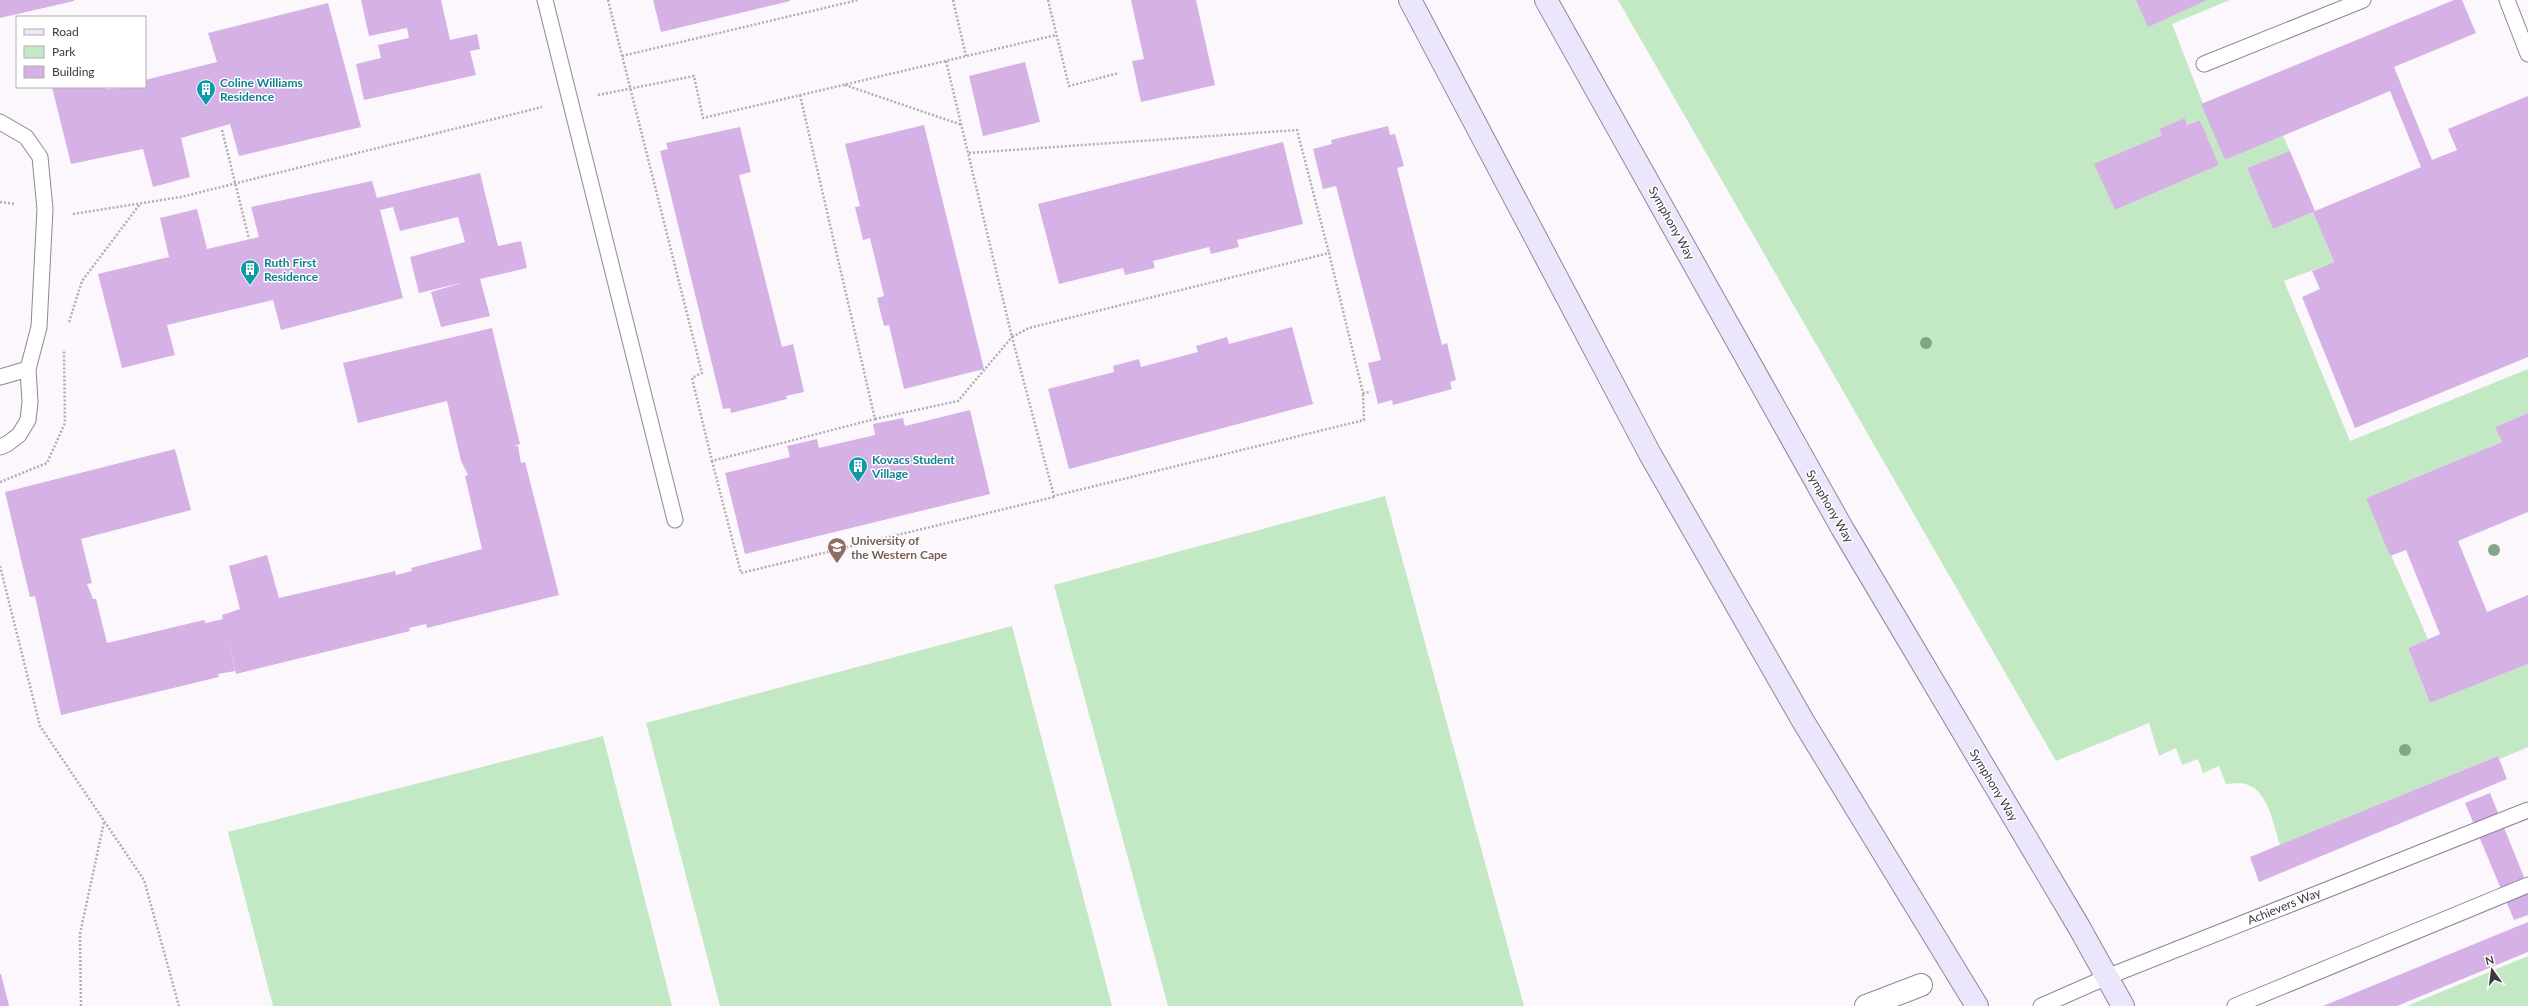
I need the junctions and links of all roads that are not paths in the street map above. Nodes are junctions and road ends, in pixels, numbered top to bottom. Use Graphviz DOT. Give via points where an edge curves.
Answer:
graph roads {
  1 [pos="545,0"];
  2 [pos="1410,0"];
  3 [pos="1546,0"];
  4 [pos="2363,0"];
  5 [pos="2507,0"];
  6 [pos="2528,54"];
  7 [pos="2204,64"];
  8 [pos="0,122"];
  9 [pos="28,369"];
  10 [pos="0,377"];
  11 [pos="0,447"];
  12 [pos="675,520"];
  13 [pos="2528,810"];
  14 [pos="2528,884"];
  15 [pos="2107,977"];
  16 [pos="1921,985"];
  17 [pos="1866,1006"];
  18 [pos="1977,1006"];
  19 [pos="2041,1006"];
  20 [pos="2123,1006"];
  21 [pos="2235,1006"];
  1 -- 12 [label="lane"];
  2 -- 18 [label="main road" via="1650,454 1803,720"];
  3 -- 15 [label="main road, Symphony Way" via="1842,528"];
  4 -- 7 [label="lane"];
  5 -- 6 [label="lane"];
  8 -- 9 [label="lane" via="26,137 40,157 45,209 38,327"];
  9 -- 10 [label="lane"];
  9 -- 11 [label="lane" via="28,420 19,435"];
  13 -- 15 [label="lane, Achievers Way"];
  14 -- 21 [label="lane"];
  15 -- 19 [label="lane, Achievers Way"];
  15 -- 20 [label="main road, Symphony Way"];
  16 -- 17 [label="street"];
}
